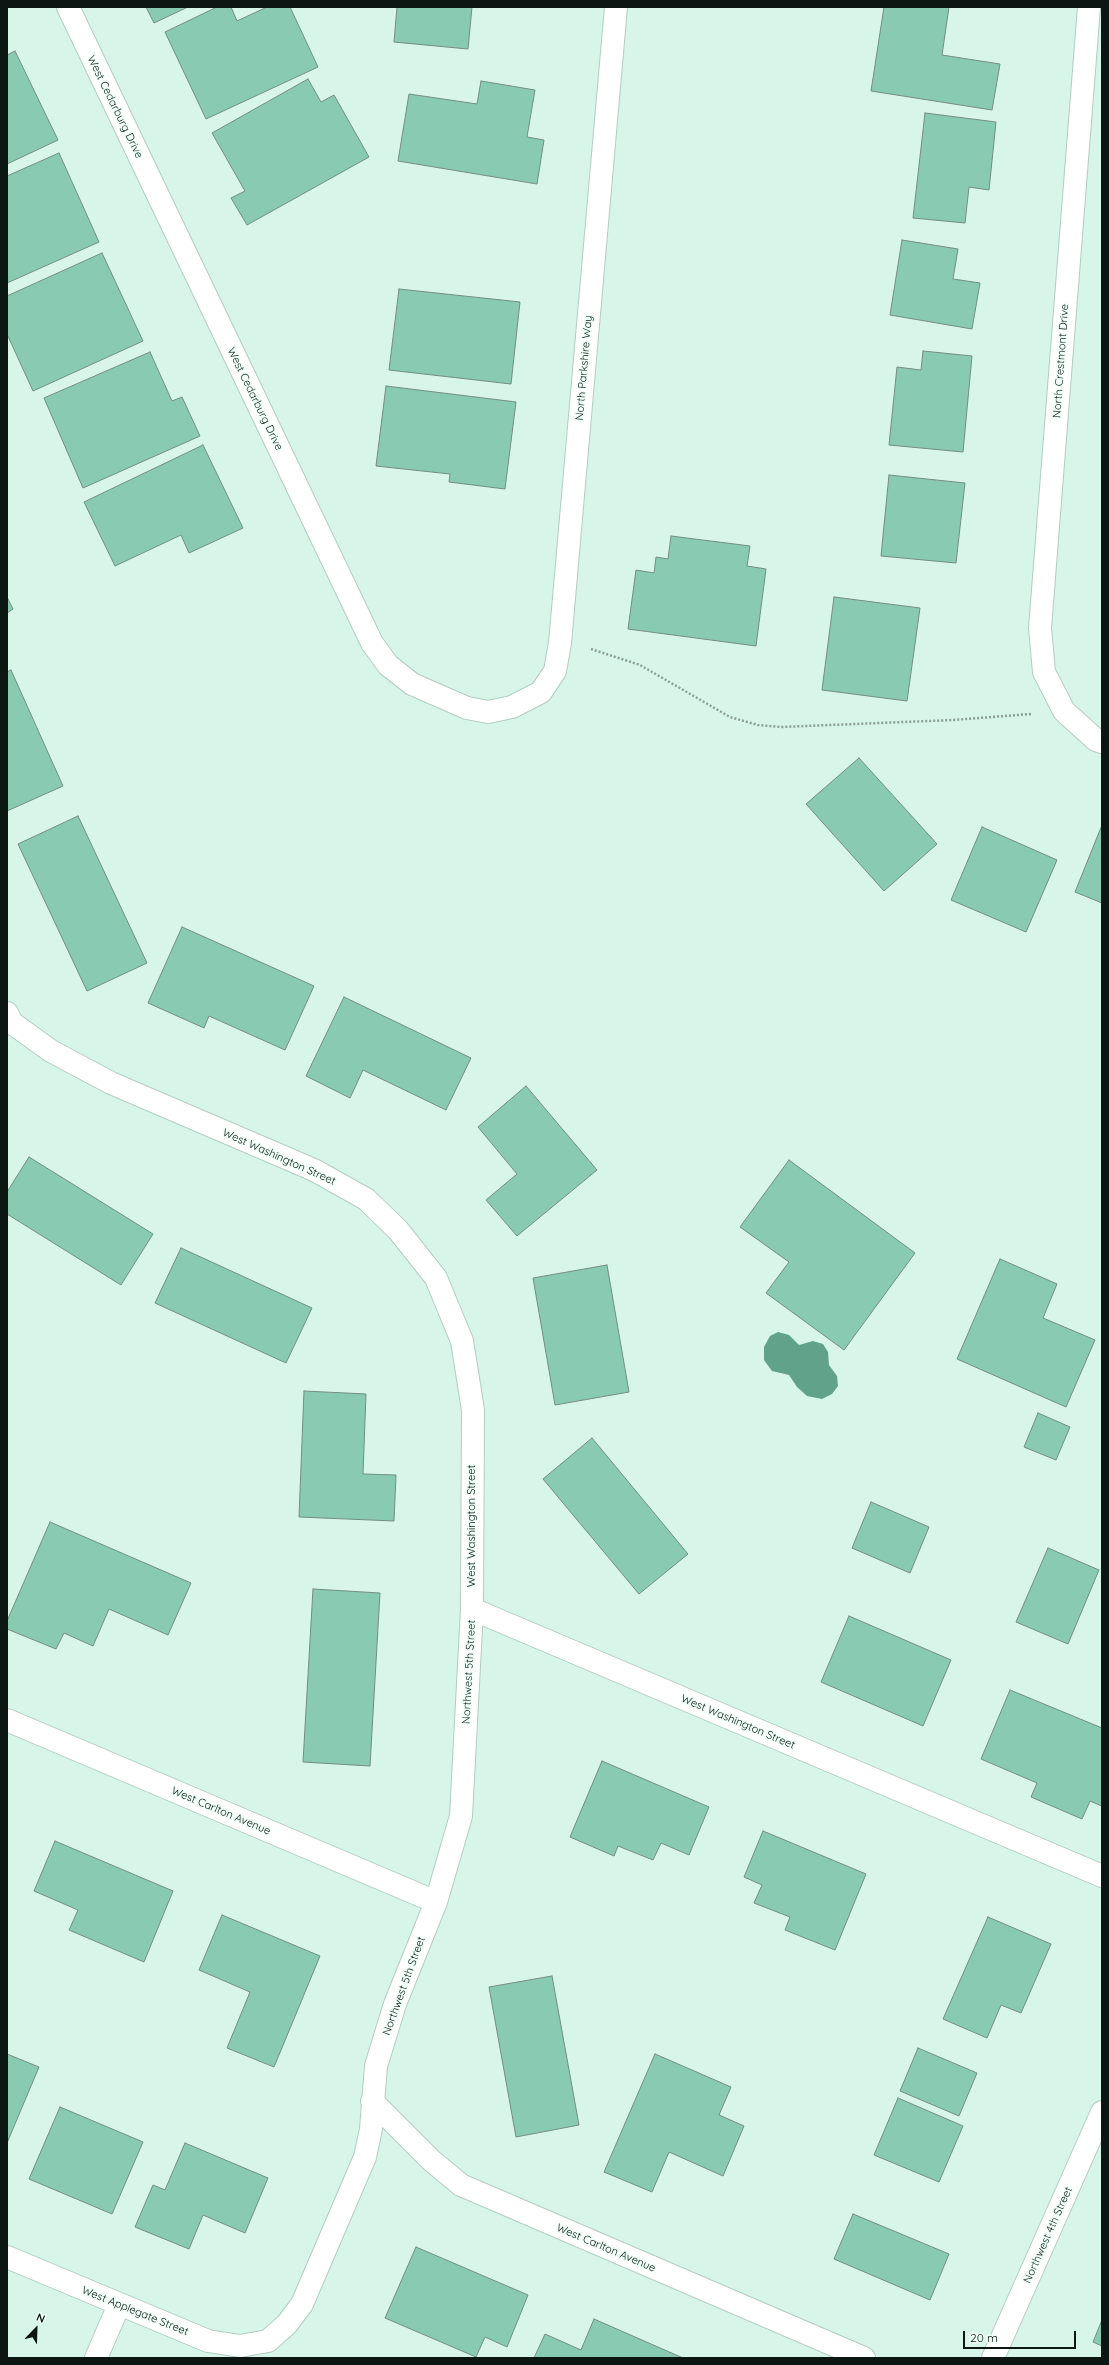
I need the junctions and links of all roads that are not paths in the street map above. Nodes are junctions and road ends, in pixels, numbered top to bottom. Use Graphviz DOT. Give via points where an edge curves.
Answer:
graph roads {
  1 [pos="68,7"];
  2 [pos="616,7"];
  3 [pos="1089,7"];
  4 [pos="512,707"];
  5 [pos="1102,742"];
  6 [pos="7,1013"];
  7 [pos="472,1609"];
  8 [pos="7,1720"];
  9 [pos="1102,1876"];
  10 [pos="436,1902"];
  11 [pos="372,2101"];
  12 [pos="1102,2112"];
  13 [pos="7,2257"];
  14 [pos="120,2305"];
  15 [pos="268,2341"];
  16 [pos="96,2358"];
  17 [pos="864,2358"];
  18 [pos="993,2358"];
  1 -- 4 [label="street, West Cedarburg Drive" via="372,642 388,665 412,684 467,708 488,712"];
  2 -- 4 [label="street, North Parkshire Way" via="560,643 555,671 541,692"];
  3 -- 5 [label="street, North Crestmont Drive" via="1040,628 1044,672 1064,711 1096,740"];
  6 -- 7 [label="street, West Washington Street" via="12,1023 51,1051 111,1083 314,1170 366,1199 398,1230 436,1278 462,1341 473,1410"];
  7 -- 9 [label="street, West Washington Street"];
  7 -- 10 [label="street, Northwest 5th Street" via="462,1816"];
  8 -- 10 [label="street, West Carlton Avenue"];
  10 -- 11 [label="street, Northwest 5th Street" via="395,2004 376,2066"];
  11 -- 15 [label="street, Northwest 5th Street" via="371,2129 364,2157 302,2304 287,2324"];
  11 -- 17 [label="street, West Carlton Avenue" via="432,2161 461,2185"];
  12 -- 18 [label="street, Northwest 4th Street"];
  13 -- 14 [label="street, West Applegate Street"];
  14 -- 15 [label="street, West Applegate Street" via="208,2341 240,2346"];
  14 -- 16 [label="street"];
}
